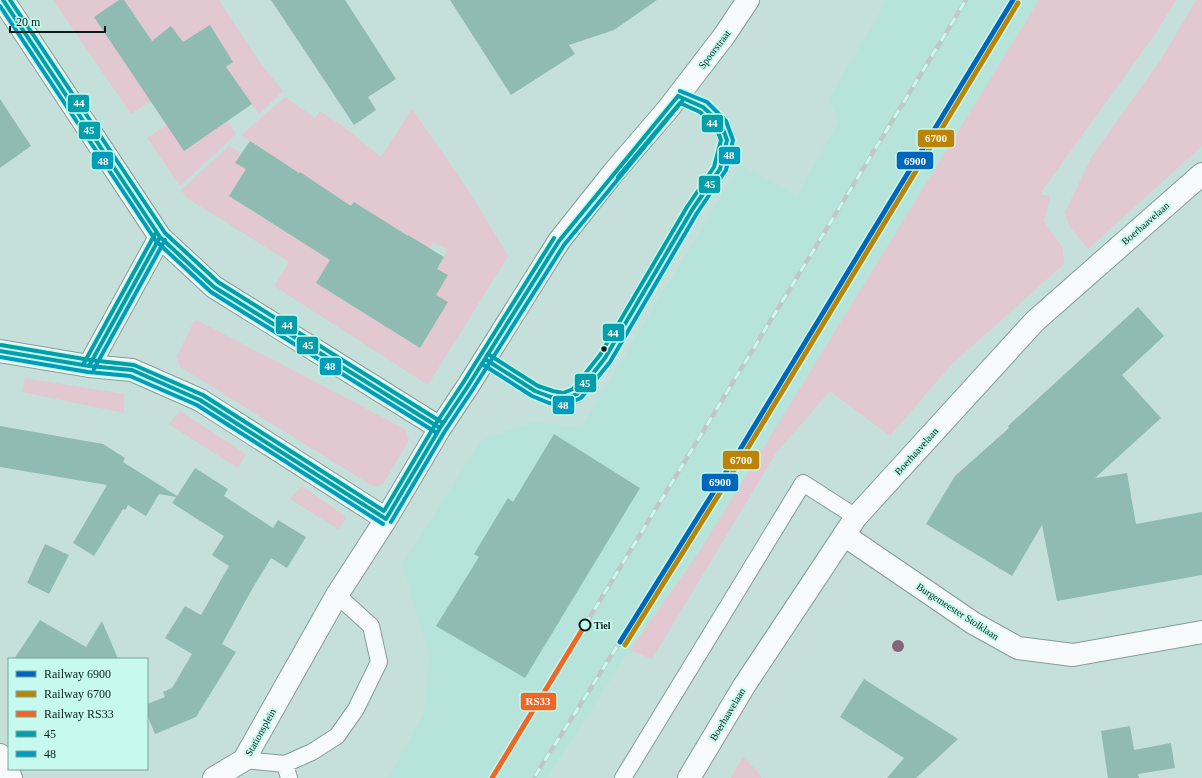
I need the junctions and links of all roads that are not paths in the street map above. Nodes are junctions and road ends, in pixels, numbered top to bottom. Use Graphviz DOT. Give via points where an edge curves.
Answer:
graph roads {
  1 [pos="3,0"];
  2 [pos="748,0"];
  3 [pos="678,96"];
  4 [pos="1202,174"];
  5 [pos="160,237"];
  6 [pos="0,351"];
  7 [pos="485,359"];
  8 [pos="89,366"];
  9 [pos="440,428"];
  10 [pos="386,519"];
  11 [pos="850,526"];
  12 [pos="338,595"];
  13 [pos="1202,632"];
  14 [pos="0,755"];
  15 [pos="244,760"];
  16 [pos="287,771"];
  17 [pos="11,778"];
  18 [pos="214,778"];
  19 [pos="623,778"];
  20 [pos="689,778"];
  1 -- 5 [label="street"];
  2 -- 3 [label="street, Spoorstraat"];
  3 -- 7 [label="street, Spoorstraat" via="559,241"];
  3 -- 7 [label="lane" via="703,107 721,124 727,140 720,170 692,210 605,358 577,394 564,399 535,391"];
  4 -- 11 [label="street, Boerhaavelaan" via="1034,321"];
  5 -- 8 [label="street"];
  5 -- 9 [label="street" via="214,287"];
  6 -- 8 [label="street"];
  7 -- 9 [label="street, Spoorstraat"];
  8 -- 10 [label="street" via="132,370 200,400"];
  9 -- 10 [label="street, Stationsplein"];
  10 -- 12 [label="street, Stationsplein"];
  11 -- 13 [label="street, Burgemeester Stolklaan" via="973,623 1018,648 1073,656"];
  11 -- 19 [label="lane" via="803,483"];
  11 -- 20 [label="street, Boerhaavelaan" via="744,686"];
  12 -- 15 [label="street, Stationsplein"];
  12 -- 16 [label="lane, Stationsplein" via="371,626 379,662 356,710 337,736"];
  14 -- 17 [label="street"];
  15 -- 16 [label="lane, Stationsplein"];
  15 -- 18 [label="street"];
}
